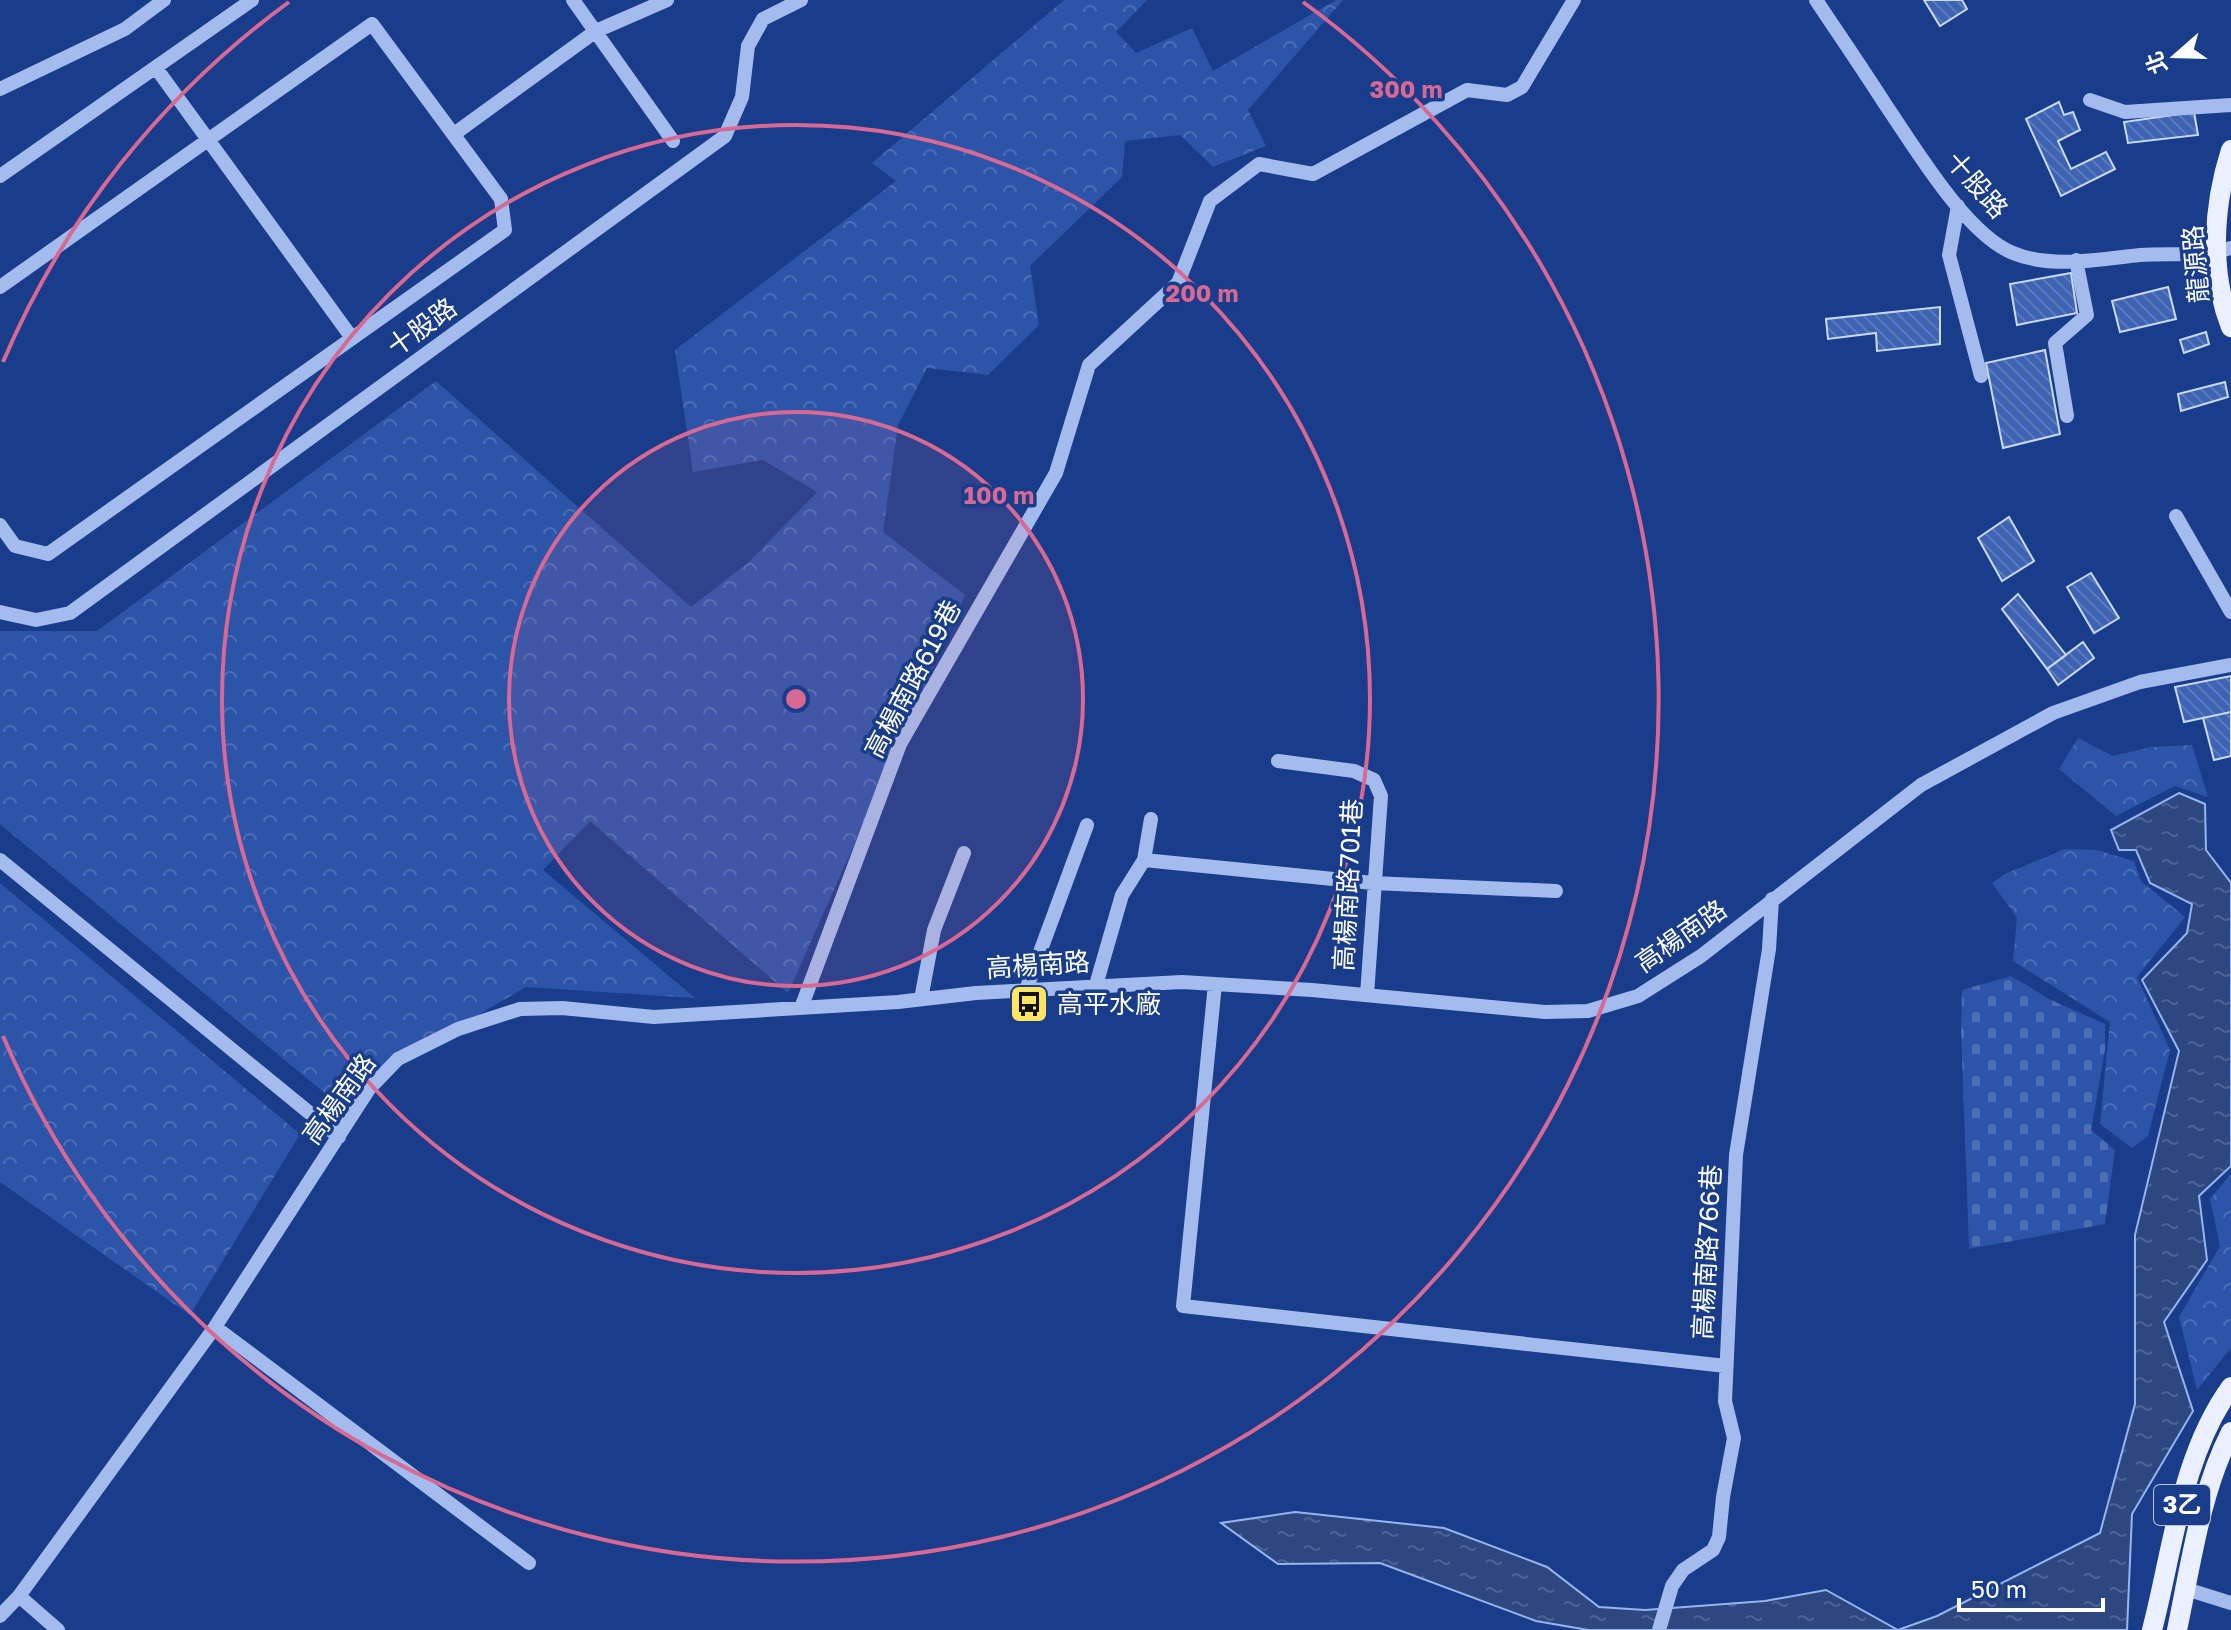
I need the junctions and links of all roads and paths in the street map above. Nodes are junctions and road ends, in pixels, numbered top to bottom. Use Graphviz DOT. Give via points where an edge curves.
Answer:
graph roads {
  1 [pos="164,0"];
  2 [pos="252,0"];
  3 [pos="573,0"];
  4 [pos="667,0"];
  5 [pos="801,0"];
  6 [pos="1574,0"];
  7 [pos="1816,0"];
  8 [pos="596,31"];
  9 [pos="156,68"];
  10 [pos="0,89"];
  11 [pos="2090,100"];
  12 [pos="2231,105"];
  13 [pos="454,134"];
  14 [pos="209,139"];
  15 [pos="673,141"];
  16 [pos="2231,150"];
  17 [pos="0,176"];
  18 [pos="1958,206"];
  19 [pos="2223,250"];
  20 [pos="2076,260"];
  21 [pos="0,287"];
  22 [pos="2231,327"];
  23 [pos="352,338"];
  24 [pos="1981,376"];
  25 [pos="2067,416"];
  26 [pos="2176,516"];
  27 [pos="0,525"];
  28 [pos="0,612"];
  29 [pos="2231,612"];
  30 [pos="2231,665"];
  31 [pos="1278,761"];
  32 [pos="1151,819"];
  33 [pos="1087,825"];
  34 [pos="964,853"];
  35 [pos="0,860"];
  36 [pos="1144,860"];
  37 [pos="1373,883"];
  38 [pos="1556,891"];
  39 [pos="1772,899"];
  40 [pos="1215,984"];
  41 [pos="1096,985"];
  42 [pos="1026,990"];
  43 [pos="1367,995"];
  44 [pos="921,999"];
  45 [pos="801,1008"];
  46 [pos="339,1137"];
  47 [pos="215,1327"];
  48 [pos="1726,1366"];
  49 [pos="2231,1387"];
  50 [pos="2231,1432"];
  51 [pos="529,1563"];
  52 [pos="2186,1589"];
  53 [pos="19,1596"];
  54 [pos="2231,1603"];
  55 [pos="0,1616"];
  56 [pos="58,1630"];
  57 [pos="1659,1630"];
  58 [pos="2152,1630"];
  59 [pos="2177,1630"];
  1 -- 10 [label="street" via="125,29"];
  2 -- 9 [label="street"];
  3 -- 8 [label="street"];
  4 -- 8 [label="street"];
  5 -- 28 [label="street, 十股路" via="763,19 748,46 742,97 725,136 70,613 36,620"];
  6 -- 45 [label="street, 高楊南路619巷" via="1522,87 1507,95 1467,90 1313,174 1259,164 1210,201 1178,283 1089,365 1056,473 900,744"];
  7 -- 18 [label="street, 十股路"];
  8 -- 13 [label="street"];
  8 -- 15 [label="street"];
  9 -- 14 [label="street"];
  9 -- 17 [label="street"];
  11 -- 12 [label="street" via="2125,112"];
  13 -- 14 [label="street" via="372,24"];
  13 -- 23 [label="street" via="501,199 505,230"];
  14 -- 21 [label="street"];
  14 -- 23 [label="street"];
  16 -- 19 [label="main road, 龍源路" via="2216,218"];
  18 -- 20 [label="street, 十股路" via="2013,253 2048,261"];
  18 -- 24 [label="street" via="1949,255"];
  19 -- 20 [label="street, 十股路"];
  19 -- 22 [label="main road, 龍源路"];
  20 -- 25 [label="street" via="2087,315 2055,343"];
  23 -- 27 [label="street" via="48,554 15,546"];
  26 -- 29 [label="street"];
  30 -- 39 [label="street, 高楊南路" via="2140,682 2053,713 1921,785"];
  31 -- 37 [label="street, 高楊南路701巷" via="1354,771 1374,780 1381,796"];
  32 -- 36 [label="street"];
  33 -- 42 [label="street"];
  34 -- 44 [label="street" via="934,930"];
  35 -- 46 [label="street"];
  36 -- 37 [label="street"];
  36 -- 41 [label="street" via="1122,895"];
  37 -- 38 [label="street"];
  37 -- 43 [label="street, 高楊南路701巷"];
  39 -- 43 [label="street, 高楊南路" via="1701,956 1638,996 1588,1011 1545,1012"];
  39 -- 48 [label="street, 高楊南路766巷" via="1736,1155"];
  40 -- 41 [label="street, 高楊南路"];
  40 -- 43 [label="street, 高楊南路"];
  40 -- 48 [label="street" via="1183,1306"];
  41 -- 42 [label="street, 高楊南路"];
  42 -- 44 [label="street, 高楊南路"];
  44 -- 45 [label="street, 高楊南路"];
  45 -- 46 [label="street, 高楊南路" via="654,1017 520,1009 458,1029 398,1059 369,1089"];
  46 -- 47 [label="street, 高楊南路"];
  47 -- 51 [label="street"];
  47 -- 53 [label="street, 高楊南路"];
  48 -- 57 [label="street, 高楊南路766巷" via="1725,1401 1734,1438 1719,1537 1713,1550 1683,1570 1672,1586"];
  49 -- 58 [label="main road, 3乙" via="2192,1470"];
  50 -- 52 [label="main road, 3乙" via="2202,1513"];
  52 -- 54 [label="street"];
  52 -- 59 [label="main road, 3乙"];
  53 -- 55 [label="street, 高楊南路"];
  53 -- 56 [label="street"];
}
